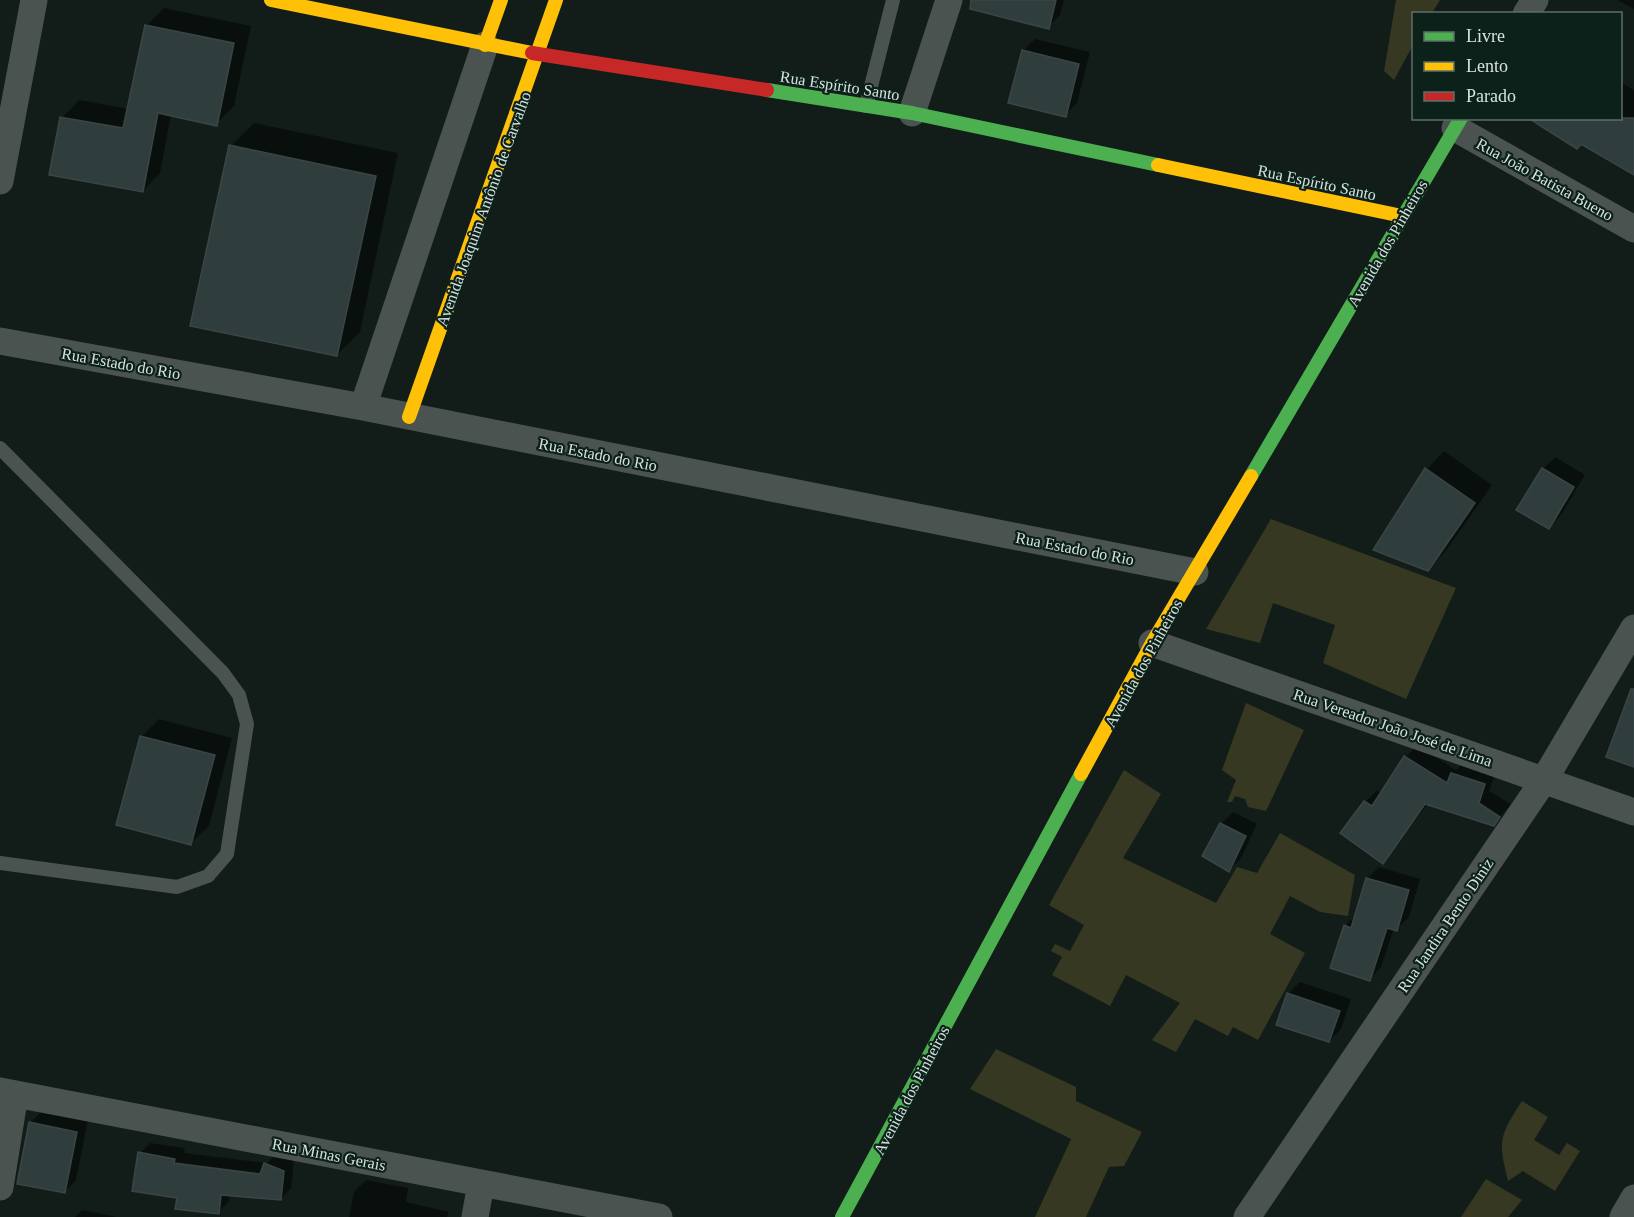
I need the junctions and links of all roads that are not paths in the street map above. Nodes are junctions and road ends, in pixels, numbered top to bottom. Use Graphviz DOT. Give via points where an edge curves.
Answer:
graph roads {
  1 [pos="34,0"];
  2 [pos="271,0"];
  3 [pos="501,0"];
  4 [pos="556,0"];
  5 [pos="893,0"];
  6 [pos="948,0"];
  7 [pos="485,45"];
  8 [pos="539,52"];
  9 [pos="866,106"];
  10 [pos="912,113"];
  11 [pos="1458,123"];
  12 [pos="0,181"];
  13 [pos="1402,216"];
  14 [pos="1634,229"];
  15 [pos="0,340"];
  16 [pos="363,407"];
  17 [pos="409,417"];
  18 [pos="0,448"];
  19 [pos="1196,572"];
  20 [pos="1634,628"];
  21 [pos="1152,643"];
  22 [pos="1544,780"];
  23 [pos="1634,812"];
  24 [pos="0,863"];
  25 [pos="7,1093"];
  26 [pos="481,1184"];
  27 [pos="0,1187"];
  28 [pos="1634,1198"];
  29 [pos="475,1217"];
  30 [pos="659,1217"];
  31 [pos="842,1217"];
  32 [pos="1247,1217"];
  33 [pos="1623,1217"];
  1 -- 12 [label="street"];
  2 -- 7 [label="street, Rua Espírito Santo"];
  3 -- 7 [label="street"];
  4 -- 8 [label="street, Avenida Joaquim Antônio de Carvalho"];
  5 -- 9 [label="lane"];
  6 -- 10 [label="street"];
  7 -- 8 [label="street, Rua Espírito Santo"];
  7 -- 16 [label="street"];
  8 -- 9 [label="street, Rua Espírito Santo"];
  8 -- 17 [label="street, Avenida Joaquim Antônio de Carvalho"];
  9 -- 10 [label="street, Rua Espírito Santo"];
  10 -- 13 [label="street, Rua Espírito Santo"];
  11 -- 13 [label="street, Avenida dos Pinheiros"];
  11 -- 14 [label="street, Rua João Batista Bueno"];
  13 -- 19 [label="street, Avenida dos Pinheiros"];
  15 -- 16 [label="street, Rua Estado do Rio"];
  16 -- 17 [label="street, Rua Estado do Rio"];
  17 -- 19 [label="street, Rua Estado do Rio"];
  18 -- 24 [label="lane" via="223,673 238,695 247,724 227,854 208,876 177,887"];
  19 -- 21 [label="street, Avenida dos Pinheiros"];
  20 -- 22 [label="street, Rua Jandira Bento Diniz"];
  21 -- 22 [label="street, Rua Vereador João José de Lima"];
  21 -- 31 [label="street, Avenida dos Pinheiros"];
  22 -- 23 [label="street, Rua Vereador João José de Lima"];
  22 -- 32 [label="street, Rua Jandira Bento Diniz"];
  25 -- 26 [label="street, Rua Minas Gerais"];
  25 -- 27 [label="street"];
  26 -- 29 [label="street"];
  26 -- 30 [label="street, Rua Minas Gerais"];
  28 -- 33 [label="street"];
}
